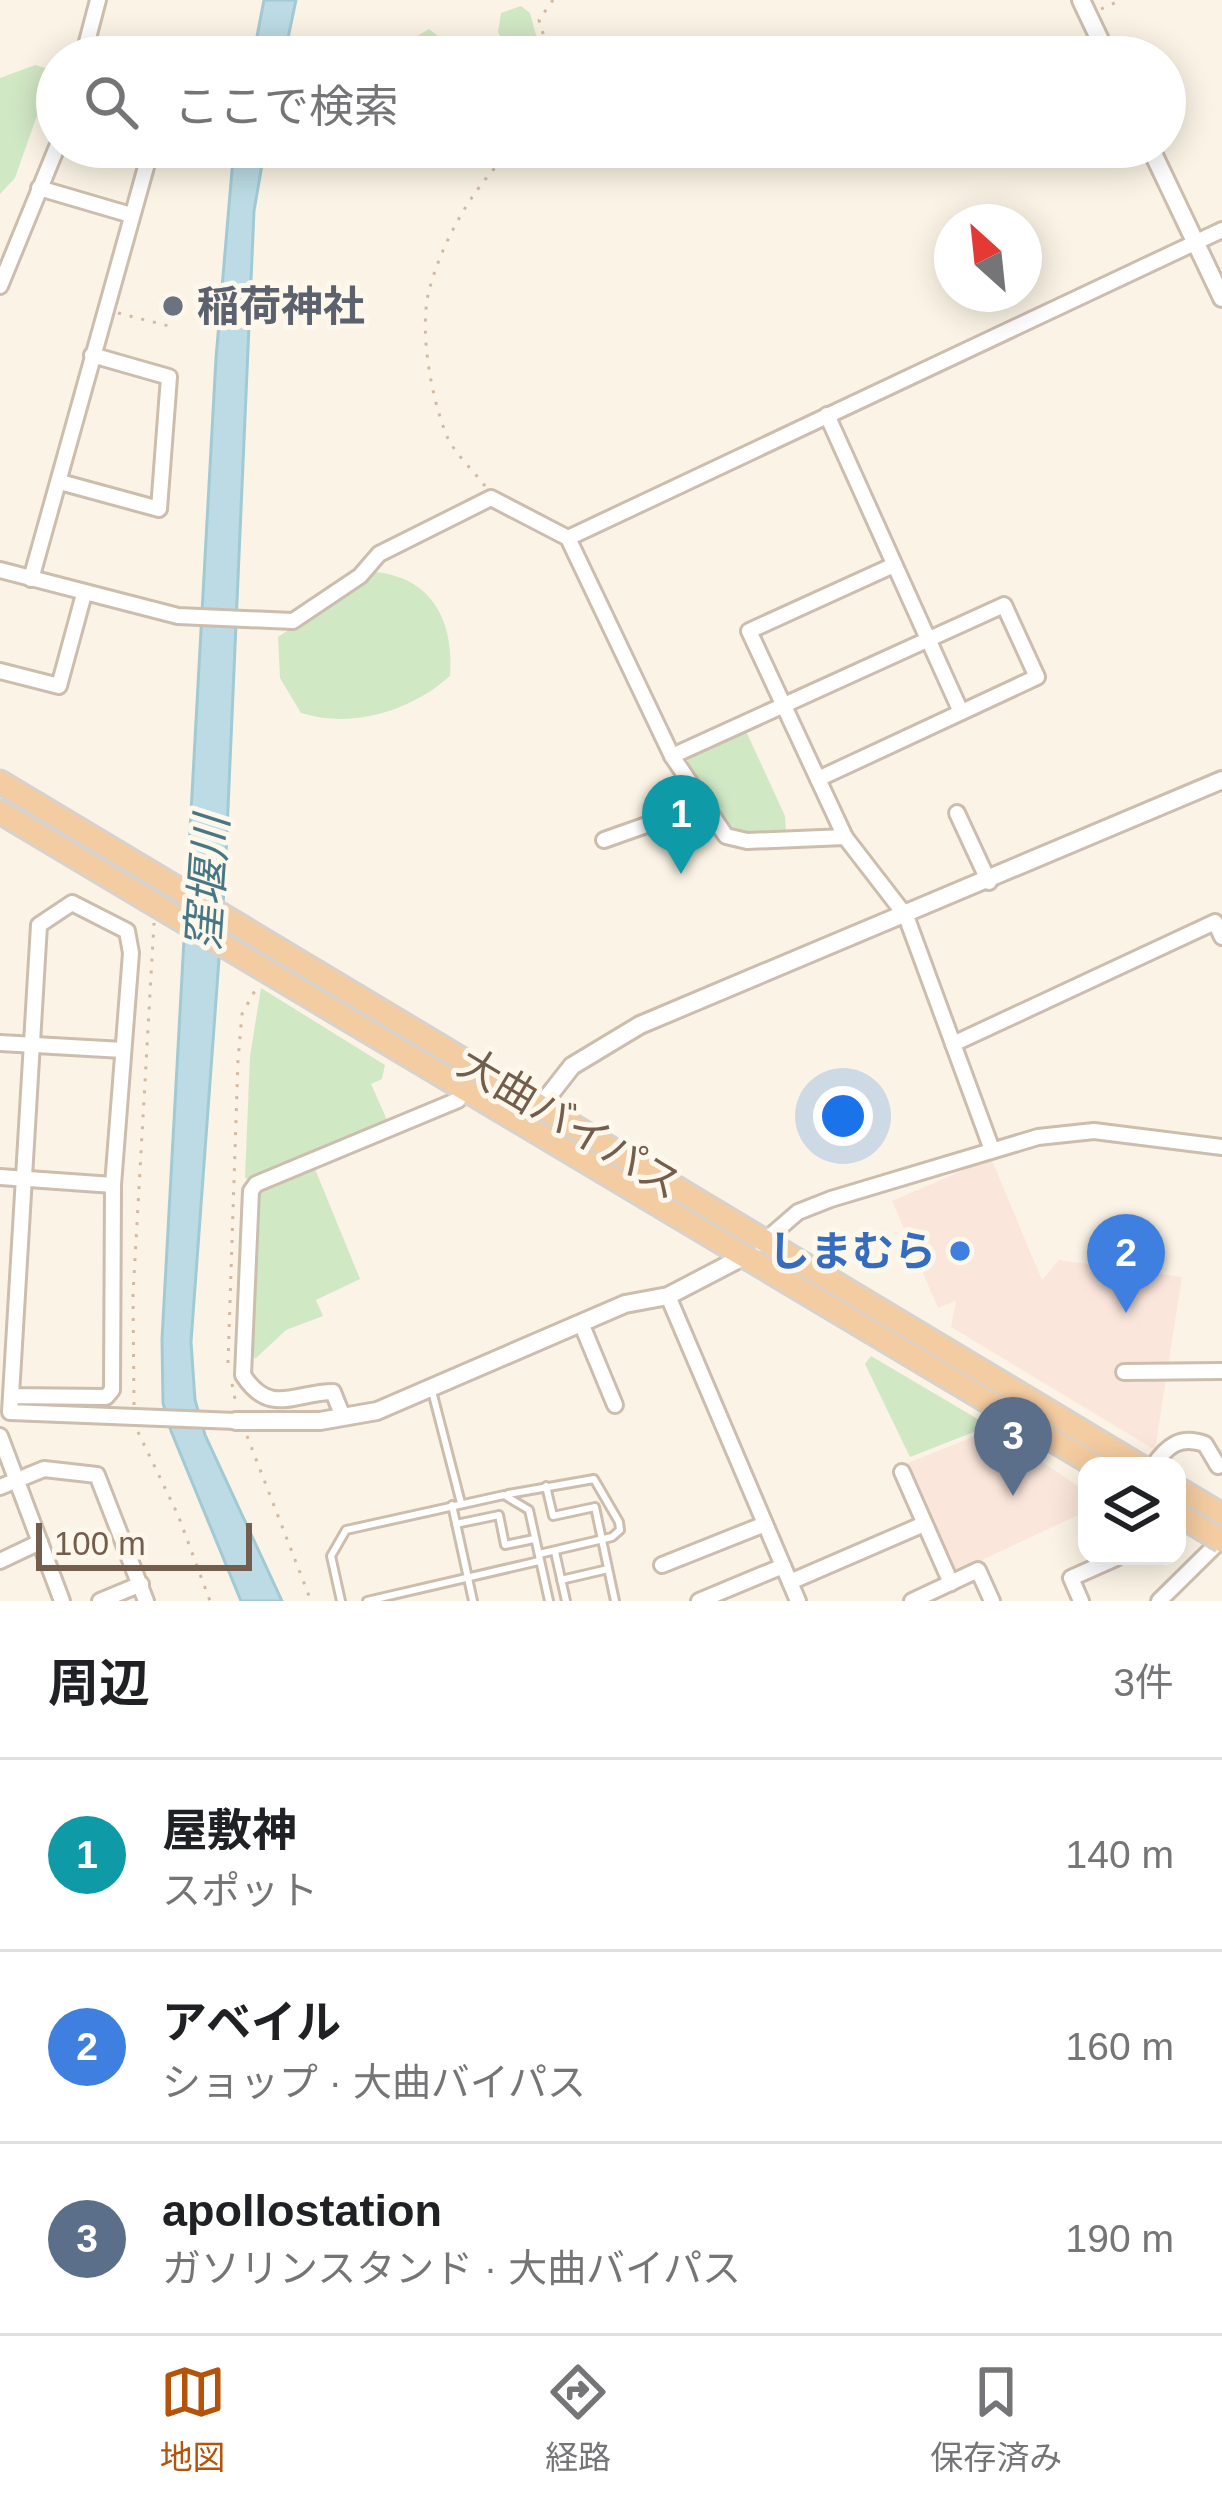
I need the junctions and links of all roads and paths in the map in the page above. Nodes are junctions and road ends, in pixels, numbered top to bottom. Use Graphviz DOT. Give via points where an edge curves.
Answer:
graph roads {
  1 [pos="98,0"];
  2 [pos="553,0"];
  3 [pos="1121,0"];
  4 [pos="1084,8"];
  5 [pos="89,36"];
  6 [pos="544,36"];
  7 [pos="1098,36"];
  8 [pos="48,168"];
  9 [pos="145,168"];
  10 [pos="490,168"];
  11 [pos="1160,168"];
  12 [pos="39,188"];
  13 [pos="131,215"];
  14 [pos="1222,230"];
  15 [pos="1196,242"];
  16 [pos="0,286"];
  17 [pos="1222,298"];
  18 [pos="104,309"];
  19 [pos="171,315"];
  20 [pos="92,355"];
  21 [pos="827,415"];
  22 [pos="60,482"];
  23 [pos="491,498"];
  24 [pos="568,538"];
  25 [pos="893,565"];
  26 [pos="0,570"];
  27 [pos="32,579"];
  28 [pos="84,593"];
  29 [pos="927,640"];
  30 [pos="0,671"];
  31 [pos="783,704"];
  32 [pos="962,712"];
  33 [pos="672,756"];
  34 [pos="818,778"];
  35 [pos="1222,780"];
  36 [pos="0,782"];
  37 [pos="703,805"];
  38 [pos="0,812"];
  39 [pos="957,812"];
  40 [pos="845,837"];
  41 [pos="604,840"];
  42 [pos="989,882"];
  43 [pos="155,909"];
  44 [pos="906,916"];
  45 [pos="1222,937"];
  46 [pos="261,974"];
  47 [pos="32,1042"];
  48 [pos="0,1043"];
  49 [pos="953,1044"];
  50 [pos="123,1050"];
  51 [pos="458,1100"];
  52 [pos="543,1103"];
  53 [pos="991,1147"];
  54 [pos="1222,1147"];
  55 [pos="0,1177"];
  56 [pos="26,1178"];
  57 [pos="113,1185"];
  58 [pos="764,1241"];
  59 [pos="741,1258"];
  60 [pos="668,1296"];
  61 [pos="580,1323"];
  62 [pos="7,1342"];
  63 [pos="1222,1370"];
  64 [pos="1124,1372"];
  65 [pos="431,1388"];
  66 [pos="615,1406"];
  67 [pos="7,1410"];
  68 [pos="136,1415"];
  69 [pos="343,1417"];
  70 [pos="239,1421"];
  71 [pos="0,1436"];
  72 [pos="1081,1457"];
  73 [pos="1125,1457"];
  74 [pos="1159,1457"];
  75 [pos="1218,1466"];
  76 [pos="902,1472"];
  77 [pos="17,1480"];
  78 [pos="0,1486"];
  79 [pos="546,1486"];
  80 [pos="504,1495"];
  81 [pos="456,1504"];
  82 [pos="1186,1505"];
  83 [pos="1186,1507"];
  84 [pos="1222,1515"];
  85 [pos="456,1524"];
  86 [pos="765,1524"];
  87 [pos="924,1524"];
  88 [pos="536,1539"];
  89 [pos="602,1539"];
  90 [pos="1222,1540"];
  91 [pos="40,1542"];
  92 [pos="554,1550"];
  93 [pos="540,1557"];
  94 [pos="0,1561"];
  95 [pos="662,1564"];
  96 [pos="1100,1565"];
  97 [pos="783,1566"];
  98 [pos="608,1569"];
  99 [pos="468,1577"];
  100 [pos="561,1580"];
  101 [pos="790,1582"];
  102 [pos="951,1583"];
  103 [pos="141,1584"];
  104 [pos="419,1588"];
  105 [pos="387,1599"];
  106 [pos="62,1601"];
  107 [pos="100,1601"];
  108 [pos="146,1601"];
  109 [pos="210,1601"];
  110 [pos="311,1601"];
  111 [pos="341,1601"];
  112 [pos="367,1601"];
  113 [pos="422,1601"];
  114 [pos="473,1601"];
  115 [pos="549,1601"];
  116 [pos="566,1601"];
  117 [pos="615,1601"];
  118 [pos="699,1601"];
  119 [pos="798,1601"];
  120 [pos="912,1601"];
  121 [pos="992,1601"];
  122 [pos="1081,1601"];
  123 [pos="1159,1601"];
  1 -- 5 [label="street"];
  2 -- 6 [label="path" via="539,20"];
  3 -- 4 [label="path"];
  4 -- 7 [label="street"];
  8 -- 12 [label="street"];
  9 -- 13 [label="street"];
  10 -- 23 [label="path" via="429,292 426,328 446,436"];
  11 -- 15 [label="street"];
  12 -- 13 [label="street"];
  12 -- 16 [label="street"];
  13 -- 18 [label="street"];
  14 -- 15 [label="street"];
  15 -- 17 [label="street"];
  15 -- 21 [label="street"];
  18 -- 19 [label="path" via="169,326"];
  18 -- 20 [label="street"];
  20 -- 22 [label="street"];
  20 -- 22 [label="street" via="169,377 159,509"];
  21 -- 24 [label="street"];
  21 -- 25 [label="street"];
  22 -- 27 [label="street"];
  23 -- 24 [label="street"];
  23 -- 28 [label="street" via="379,554 307,615 271,622 178,616"];
  24 -- 33 [label="street"];
  25 -- 29 [label="street"];
  25 -- 31 [label="street" via="749,631"];
  26 -- 27 [label="street"];
  27 -- 28 [label="street"];
  28 -- 30 [label="street" via="59,686"];
  29 -- 31 [label="street"];
  29 -- 32 [label="street"];
  29 -- 32 [label="street" via="1004,605 1036,677"];
  31 -- 33 [label="street"];
  31 -- 34 [label="street"];
  32 -- 34 [label="street"];
  33 -- 37 [label="street"];
  34 -- 40 [label="street"];
  35 -- 42 [label="street"];
  36 -- 52 [label="highway, 大曲バイパス"];
  37 -- 40 [label="street" via="726,836 747,842"];
  37 -- 41 [label="street"];
  38 -- 43 [label="highway, 大曲バイパス"];
  39 -- 42 [label="street"];
  40 -- 44 [label="street"];
  42 -- 44 [label="street"];
  43 -- 46 [label="highway, 大曲バイパス"];
  43 -- 68 [label="path" via="133,1294"];
  44 -- 49 [label="street"];
  44 -- 52 [label="street" via="611,1040 572,1066"];
  45 -- 49 [label="street" via="1215,922"];
  46 -- 59 [label="highway, 大曲バイパス"];
  46 -- 70 [label="path" via="242,1014 231,1196 226,1331"];
  47 -- 48 [label="street"];
  47 -- 50 [label="street"];
  47 -- 50 [label="street" via="39,926 72,903 127,931"];
  47 -- 56 [label="street"];
  49 -- 53 [label="street"];
  50 -- 57 [label="street"];
  51 -- 69 [label="street" via="251,1191 243,1376 279,1403 332,1392"];
  52 -- 58 [label="highway, 大曲バイパス"];
  53 -- 54 [label="street" via="1094,1131"];
  53 -- 58 [label="street" via="798,1212"];
  55 -- 56 [label="street"];
  56 -- 57 [label="street"];
  56 -- 62 [label="street"];
  57 -- 67 [label="street" via="112,1390"];
  58 -- 59 [label="street"];
  58 -- 73 [label="highway, 大曲バイパス"];
  59 -- 60 [label="street"];
  59 -- 72 [label="highway, 大曲バイパス"];
  60 -- 61 [label="street"];
  60 -- 86 [label="street"];
  61 -- 65 [label="street"];
  61 -- 66 [label="street"];
  62 -- 67 [label="street"];
  63 -- 64 [label="street"];
  65 -- 69 [label="street"];
  65 -- 81 [label="lane"];
  67 -- 68 [label="street"];
  68 -- 70 [label="street"];
  68 -- 109 [label="path"];
  69 -- 70 [label="street"];
  70 -- 110 [label="path"];
  71 -- 77 [label="street"];
  74 -- 75 [label="street" via="1183,1440 1205,1444"];
  76 -- 87 [label="street"];
  77 -- 78 [label="street"];
  77 -- 91 [label="street"];
  77 -- 103 [label="street" via="44,1469 97,1475"];
  79 -- 80 [label="lane"];
  79 -- 89 [label="lane" via="553,1516 595,1507"];
  79 -- 89 [label="lane" via="594,1479 620,1530"];
  80 -- 81 [label="lane"];
  80 -- 88 [label="lane" via="529,1510"];
  81 -- 85 [label="lane"];
  81 -- 111 [label="lane" via="346,1530 331,1556"];
  82 -- 84 [label="highway"];
  83 -- 90 [label="highway, bridge"];
  85 -- 88 [label="lane" via="499,1515 505,1545"];
  85 -- 99 [label="lane"];
  86 -- 95 [label="street"];
  86 -- 97 [label="street"];
  87 -- 101 [label="street"];
  87 -- 102 [label="street"];
  88 -- 93 [label="lane"];
  89 -- 92 [label="lane"];
  89 -- 98 [label="lane"];
  90 -- 123 [label="street"];
  91 -- 94 [label="street"];
  91 -- 106 [label="street"];
  92 -- 93 [label="lane"];
  92 -- 100 [label="lane"];
  93 -- 99 [label="lane"];
  93 -- 115 [label="lane"];
  96 -- 122 [label="street" via="1071,1578"];
  97 -- 101 [label="street"];
  97 -- 118 [label="street"];
  98 -- 100 [label="lane"];
  98 -- 117 [label="lane"];
  99 -- 104 [label="lane"];
  99 -- 114 [label="lane"];
  100 -- 116 [label="lane"];
  101 -- 119 [label="street"];
  102 -- 120 [label="street"];
  102 -- 121 [label="street" via="978,1570"];
  103 -- 107 [label="street"];
  103 -- 108 [label="street"];
  104 -- 105 [label="lane"];
  104 -- 113 [label="lane"];
  105 -- 112 [label="lane"];
}
